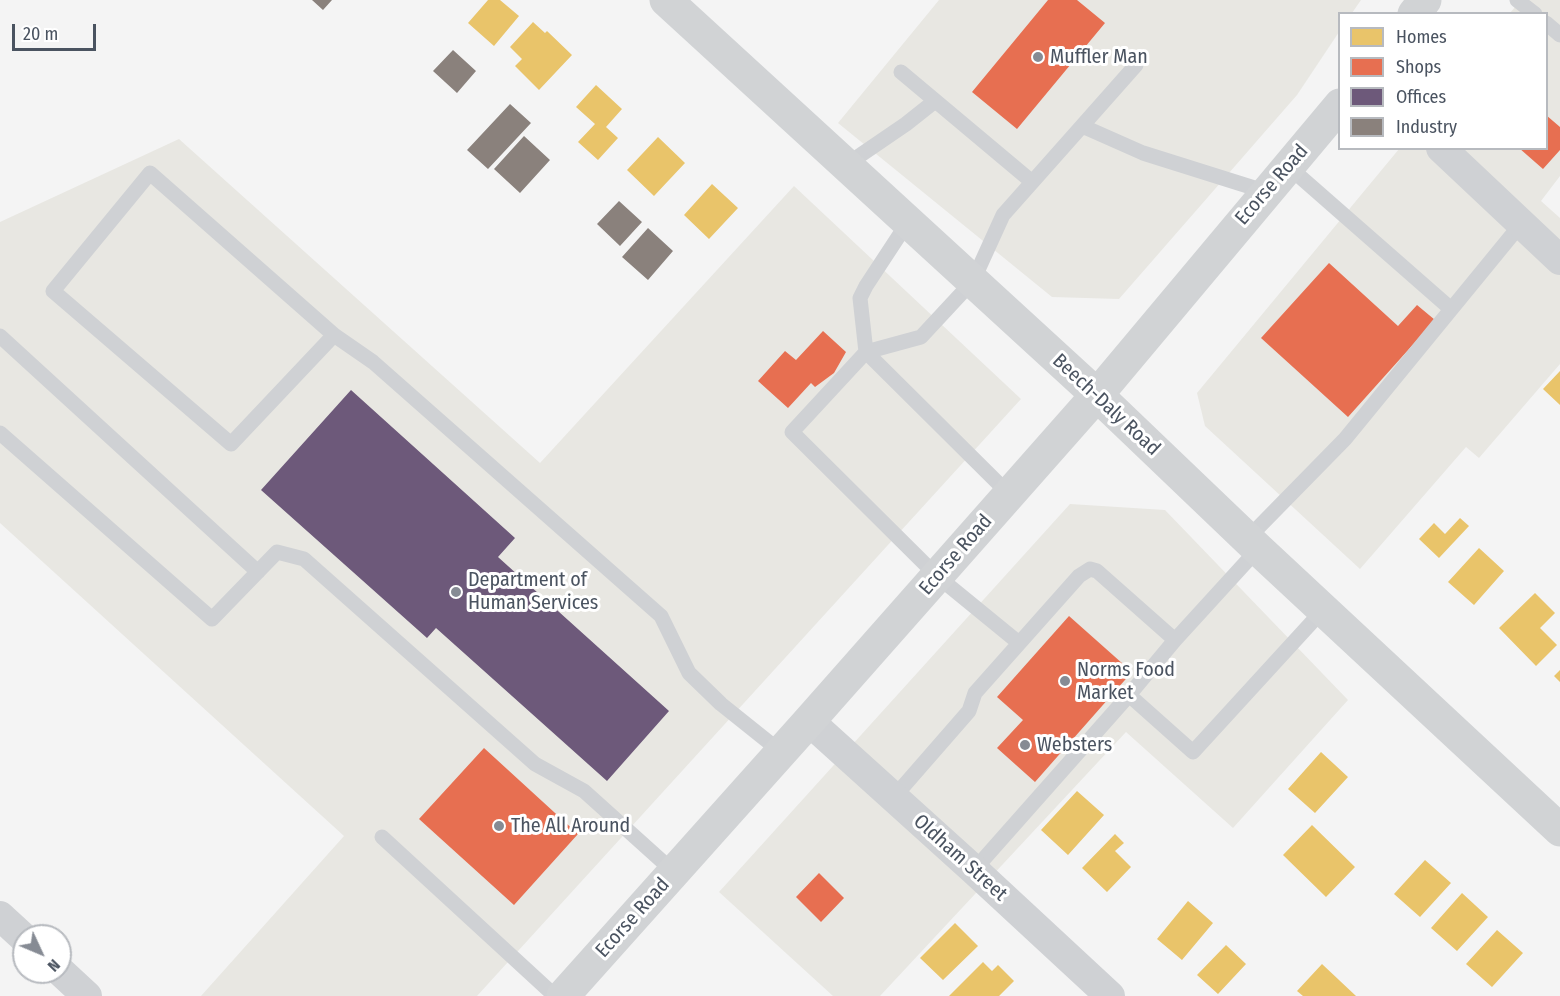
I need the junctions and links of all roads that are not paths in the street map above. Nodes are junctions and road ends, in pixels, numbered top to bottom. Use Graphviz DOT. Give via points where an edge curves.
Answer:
graph roads {
  1 [pos="666,0"];
  2 [pos="1517,0"];
  3 [pos="1532,12"];
  4 [pos="1548,25"];
  5 [pos="1560,35"];
  6 [pos="1136,65"];
  7 [pos="901,72"];
  8 [pos="935,100"];
  9 [pos="1338,107"];
  10 [pos="1082,126"];
  11 [pos="1443,150"];
  12 [pos="846,165"];
  13 [pos="1289,167"];
  14 [pos="1031,181"];
  15 [pos="1267,192"];
  16 [pos="908,222"];
  17 [pos="1521,224"];
  18 [pos="1560,260"];
  19 [pos="973,281"];
  20 [pos="1451,309"];
  21 [pos="334,335"];
  22 [pos="0,336"];
  23 [pos="866,352"];
  24 [pos="1097,395"];
  25 [pos="0,433"];
  26 [pos="1009,494"];
  27 [pos="1252,544"];
  28 [pos="258,572"];
  29 [pos="937,576"];
  30 [pos="1323,610"];
  31 [pos="1174,640"];
  32 [pos="1019,643"];
  33 [pos="1129,695"];
  34 [pos="809,721"];
  35 [pos="781,752"];
  36 [pos="894,797"];
  37 [pos="1560,830"];
  38 [pos="382,837"];
  39 [pos="974,870"];
  40 [pos="674,872"];
  41 [pos="0,916"];
  42 [pos="12,927"];
  43 [pos="72,982"];
  44 [pos="87,996"];
  45 [pos="555,996"];
  46 [pos="563,996"];
  47 [pos="1110,996"];
  1 -- 12 [label="street, Beech-Daly Road"];
  2 -- 3 [label="lane"];
  4 -- 5 [label="lane"];
  6 -- 10 [label="lane"];
  7 -- 8 [label="lane"];
  8 -- 12 [label="lane"];
  8 -- 14 [label="lane"];
  9 -- 13 [label="street, Ecorse Road"];
  10 -- 14 [label="lane"];
  10 -- 15 [label="lane" via="1143,153"];
  11 -- 17 [label="street"];
  12 -- 16 [label="street, Beech-Daly Road"];
  13 -- 15 [label="street, Ecorse Road"];
  13 -- 20 [label="lane"];
  14 -- 19 [label="lane" via="1003,214"];
  15 -- 24 [label="street, Ecorse Road"];
  16 -- 19 [label="street, Beech-Daly Road"];
  16 -- 23 [label="lane" via="860,297"];
  17 -- 18 [label="street"];
  17 -- 20 [label="lane"];
  19 -- 23 [label="lane" via="921,337"];
  19 -- 24 [label="street, Beech-Daly Road"];
  20 -- 27 [label="lane" via="1345,439"];
  21 -- 21 [label="lane" via="231,444 53,291 150,173"];
  21 -- 35 [label="lane" via="373,362 662,616 689,673"];
  22 -- 28 [label="lane"];
  23 -- 26 [label="lane"];
  23 -- 29 [label="lane" via="792,432"];
  24 -- 26 [label="street, Ecorse Road"];
  24 -- 27 [label="street, Beech-Daly Road"];
  25 -- 28 [label="lane" via="212,619"];
  26 -- 29 [label="street, Ecorse Road"];
  27 -- 30 [label="street, Beech-Daly Road"];
  27 -- 31 [label="lane"];
  28 -- 40 [label="lane" via="277,552 304,558 536,764 584,791"];
  29 -- 32 [label="lane"];
  29 -- 34 [label="street, Ecorse Road"];
  30 -- 33 [label="lane" via="1193,752"];
  30 -- 37 [label="street, Beech-Daly Road"];
  31 -- 32 [label="lane" via="1090,569 1079,576"];
  31 -- 33 [label="lane"];
  32 -- 36 [label="lane" via="975,693 969,711"];
  33 -- 39 [label="lane"];
  34 -- 35 [label="street, Ecorse Road"];
  34 -- 36 [label="street, Oldham Street"];
  35 -- 40 [label="street, Ecorse Road"];
  36 -- 39 [label="street, Oldham Street"];
  38 -- 45 [label="lane"];
  39 -- 47 [label="street, Oldham Street"];
  40 -- 46 [label="street, Ecorse Road"];
  41 -- 42 [label="street"];
  43 -- 44 [label="street"];
}
